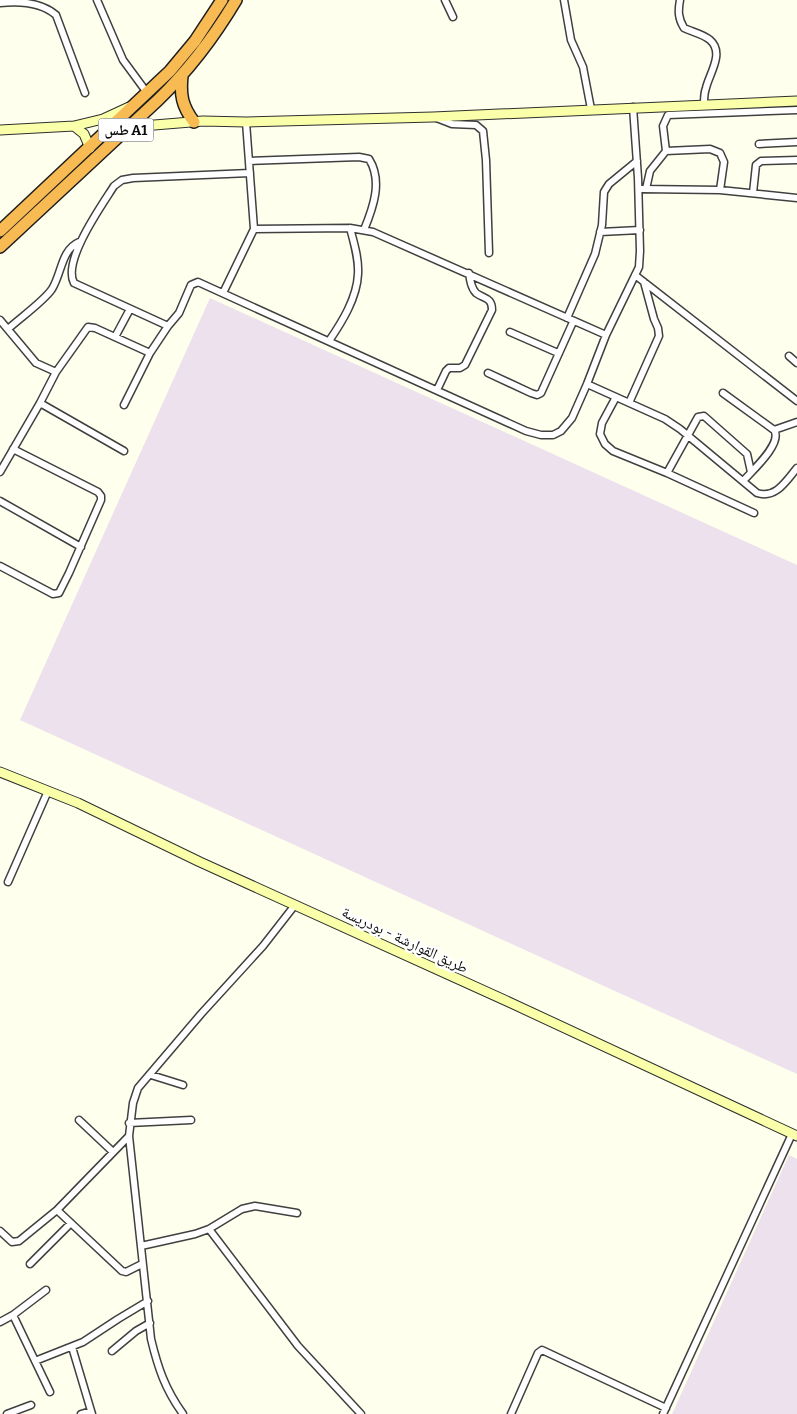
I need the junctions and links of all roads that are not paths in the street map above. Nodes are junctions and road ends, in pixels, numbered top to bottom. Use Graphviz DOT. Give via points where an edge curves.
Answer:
graph roads {
  1 [pos="97,0"];
  2 [pos="222,0"];
  3 [pos="236,0"];
  4 [pos="444,0"];
  5 [pos="564,0"];
  6 [pos="680,0"];
  7 [pos="0,3"];
  8 [pos="453,17"];
  9 [pos="182,76"];
  10 [pos="85,94"];
  11 [pos="148,94"];
  12 [pos="797,101"];
  13 [pos="704,104"];
  14 [pos="134,105"];
  15 [pos="762,106"];
  16 [pos="633,107"];
  17 [pos="592,109"];
  18 [pos="797,110"];
  19 [pos="433,117"];
  20 [pos="194,122"];
  21 [pos="246,122"];
  22 [pos="74,126"];
  23 [pos="130,127"];
  24 [pos="0,130"];
  25 [pos="797,142"];
  26 [pos="759,144"];
  27 [pos="90,148"];
  28 [pos="666,151"];
  29 [pos="637,160"];
  30 [pos="797,160"];
  31 [pos="249,161"];
  32 [pos="250,173"];
  33 [pos="638,189"];
  34 [pos="646,189"];
  35 [pos="720,190"];
  36 [pos="753,193"];
  37 [pos="797,198"];
  38 [pos="350,228"];
  39 [pos="254,229"];
  40 [pos="364,230"];
  41 [pos="640,230"];
  42 [pos="0,231"];
  43 [pos="600,232"];
  44 [pos="79,242"];
  45 [pos="0,247"];
  46 [pos="489,253"];
  47 [pos="469,273"];
  48 [pos="636,275"];
  49 [pos="644,282"];
  50 [pos="223,294"];
  51 [pos="130,309"];
  52 [pos="0,320"];
  53 [pos="570,320"];
  54 [pos="168,326"];
  55 [pos="8,329"];
  56 [pos="510,332"];
  57 [pos="606,335"];
  58 [pos="115,337"];
  59 [pos="329,341"];
  60 [pos="150,353"];
  61 [pos="558,353"];
  62 [pos="789,356"];
  63 [pos="797,363"];
  64 [pos="56,372"];
  65 [pos="488,373"];
  66 [pos="587,384"];
  67 [pos="437,390"];
  68 [pos="723,393"];
  69 [pos="616,397"];
  70 [pos="797,402"];
  71 [pos="40,403"];
  72 [pos="629,403"];
  73 [pos="124,405"];
  74 [pos="797,422"];
  75 [pos="774,430"];
  76 [pos="688,437"];
  77 [pos="13,449"];
  78 [pos="124,451"];
  79 [pos="797,468"];
  80 [pos="0,472"];
  81 [pos="751,472"];
  82 [pos="667,473"];
  83 [pos="743,481"];
  84 [pos="0,502"];
  85 [pos="754,513"];
  86 [pos="81,547"];
  87 [pos="0,566"];
  88 [pos="0,772"];
  89 [pos="48,791"];
  90 [pos="8,882"];
  91 [pos="295,905"];
  92 [pos="151,1075"];
  93 [pos="183,1085"];
  94 [pos="79,1120"];
  95 [pos="191,1120"];
  96 [pos="130,1123"];
  97 [pos="795,1135"];
  98 [pos="129,1136"];
  99 [pos="113,1152"];
  100 [pos="57,1210"];
  101 [pos="297,1213"];
  102 [pos="71,1224"];
  103 [pos="209,1229"];
  104 [pos="0,1231"];
  105 [pos="141,1246"];
  106 [pos="30,1264"];
  107 [pos="142,1264"];
  108 [pos="46,1290"];
  109 [pos="148,1301"];
  110 [pos="13,1316"];
  111 [pos="0,1322"];
  112 [pos="150,1324"];
  113 [pos="72,1346"];
  114 [pos="112,1351"];
  115 [pos="35,1361"];
  116 [pos="50,1392"];
  117 [pos="31,1405"];
  118 [pos="665,1411"];
  119 [pos="92,1412"];
  120 [pos="7,1414"];
  121 [pos="82,1414"];
  122 [pos="183,1414"];
  123 [pos="361,1414"];
  124 [pos="511,1414"];
  1 -- 11 [label="street" via="123,60"];
  2 -- 11 [label="highway, طس A1" via="195,42"];
  3 -- 9 [label="highway, طس A1" via="218,31"];
  4 -- 8 [label="street"];
  5 -- 17 [label="street" via="571,40 583,67"];
  6 -- 13 [label="street" via="678,10 684,28 712,41 716,52"];
  7 -- 10 [label="street" via="38,5 56,16"];
  9 -- 20 [label="highway" via="181,100"];
  9 -- 23 [label="highway, طس A1"];
  11 -- 14 [label="highway, طس A1"];
  12 -- 15 [label="main road"];
  13 -- 15 [label="main road"];
  13 -- 16 [label="main road"];
  14 -- 22 [label="main road" via="103,119"];
  14 -- 27 [label="highway, طس A1"];
  15 -- 18 [label="street"];
  15 -- 28 [label="street" via="668,115 663,126"];
  16 -- 17 [label="main road"];
  16 -- 29 [label="street"];
  17 -- 19 [label="main road"];
  19 -- 21 [label="main road"];
  19 -- 46 [label="street" via="447,124 476,124 483,131"];
  20 -- 21 [label="main road"];
  20 -- 23 [label="main road"];
  21 -- 31 [label="street"];
  22 -- 24 [label="main road"];
  22 -- 27 [label="main road" via="84,134"];
  23 -- 45 [label="highway, طس A1"];
  25 -- 26 [label="street"];
  27 -- 42 [label="highway, طس A1"];
  28 -- 34 [label="street" via="650,171"];
  28 -- 35 [label="street" via="710,149 720,153 724,162"];
  29 -- 33 [label="street"];
  29 -- 43 [label="street" via="604,192"];
  30 -- 36 [label="street" via="762,161 756,165"];
  31 -- 32 [label="street"];
  31 -- 40 [label="street" via="369,159 375,169 375,194"];
  32 -- 39 [label="street"];
  32 -- 44 [label="street" via="122,180 114,186"];
  33 -- 34 [label="street"];
  33 -- 41 [label="street"];
  34 -- 35 [label="street"];
  35 -- 36 [label="street"];
  36 -- 37 [label="street"];
  38 -- 39 [label="street"];
  38 -- 40 [label="street"];
  38 -- 59 [label="street" via="358,264 357,285 345,315"];
  39 -- 50 [label="street"];
  40 -- 47 [label="street"];
  41 -- 43 [label="street"];
  41 -- 48 [label="street" via="640,259"];
  43 -- 53 [label="street"];
  44 -- 51 [label="street" via="72,274 74,282"];
  44 -- 55 [label="street" via="67,252 49,292"];
  47 -- 53 [label="street"];
  47 -- 67 [label="street" via="472,288 477,294 489,298 492,310 465,365 449,368"];
  48 -- 49 [label="street"];
  48 -- 57 [label="street"];
  49 -- 70 [label="street"];
  49 -- 72 [label="street" via="658,336"];
  50 -- 54 [label="street" via="198,282 193,283"];
  50 -- 59 [label="street"];
  51 -- 54 [label="street"];
  51 -- 58 [label="street"];
  52 -- 55 [label="street"];
  53 -- 57 [label="street"];
  53 -- 61 [label="street"];
  54 -- 60 [label="street"];
  55 -- 64 [label="street" via="36,363"];
  56 -- 61 [label="street"];
  57 -- 66 [label="street"];
  58 -- 60 [label="street"];
  58 -- 64 [label="street" via="88,327"];
  59 -- 67 [label="street"];
  60 -- 73 [label="street"];
  61 -- 65 [label="street" via="541,393 537,395"];
  62 -- 63 [label="street"];
  64 -- 71 [label="street"];
  66 -- 67 [label="street" via="566,426 547,436 526,431"];
  66 -- 69 [label="street"];
  68 -- 75 [label="street"];
  69 -- 72 [label="street"];
  69 -- 82 [label="street" via="602,423 600,434 605,444 613,451"];
  71 -- 77 [label="street"];
  71 -- 78 [label="street"];
  72 -- 76 [label="street" via="664,419"];
  74 -- 75 [label="street"];
  75 -- 81 [label="street" via="777,434 772,448"];
  76 -- 81 [label="street" via="698,417 704,416 747,454"];
  76 -- 82 [label="street"];
  76 -- 83 [label="street"];
  77 -- 80 [label="street"];
  77 -- 86 [label="street" via="101,496"];
  79 -- 83 [label="street" via="776,492 768,495 757,493"];
  81 -- 83 [label="street"];
  82 -- 85 [label="street"];
  84 -- 86 [label="street"];
  86 -- 87 [label="street" via="61,591 56,594"];
  88 -- 89 [label="main road, طريق القوارشة - بودريسة"];
  89 -- 90 [label="street"];
  89 -- 91 [label="main road, طريق القوارشة - بودريسة"];
  91 -- 92 [label="street"];
  91 -- 97 [label="main road, طريق القوارشة - بودريسة"];
  92 -- 93 [label="street"];
  92 -- 96 [label="street" via="138,1088 132,1103"];
  94 -- 99 [label="street"];
  95 -- 96 [label="street"];
  96 -- 98 [label="street"];
  97 -- 118 [label="street"];
  98 -- 99 [label="street"];
  98 -- 105 [label="street"];
  99 -- 100 [label="street"];
  100 -- 102 [label="street"];
  100 -- 104 [label="street" via="17,1242 12,1242"];
  101 -- 103 [label="street" via="255,1206"];
  102 -- 106 [label="street"];
  102 -- 107 [label="street" via="122,1271"];
  103 -- 105 [label="street"];
  103 -- 123 [label="street" via="298,1346"];
  105 -- 107 [label="street"];
  107 -- 109 [label="street"];
  108 -- 110 [label="street"];
  109 -- 112 [label="street"];
  109 -- 113 [label="street"];
  110 -- 111 [label="street"];
  110 -- 115 [label="street"];
  112 -- 114 [label="street"];
  112 -- 122 [label="street" via="158,1370"];
  113 -- 115 [label="street"];
  113 -- 119 [label="street"];
  115 -- 116 [label="street"];
  117 -- 120 [label="street"];
  118 -- 124 [label="street" via="542,1350"];
  119 -- 121 [label="street"];
}
